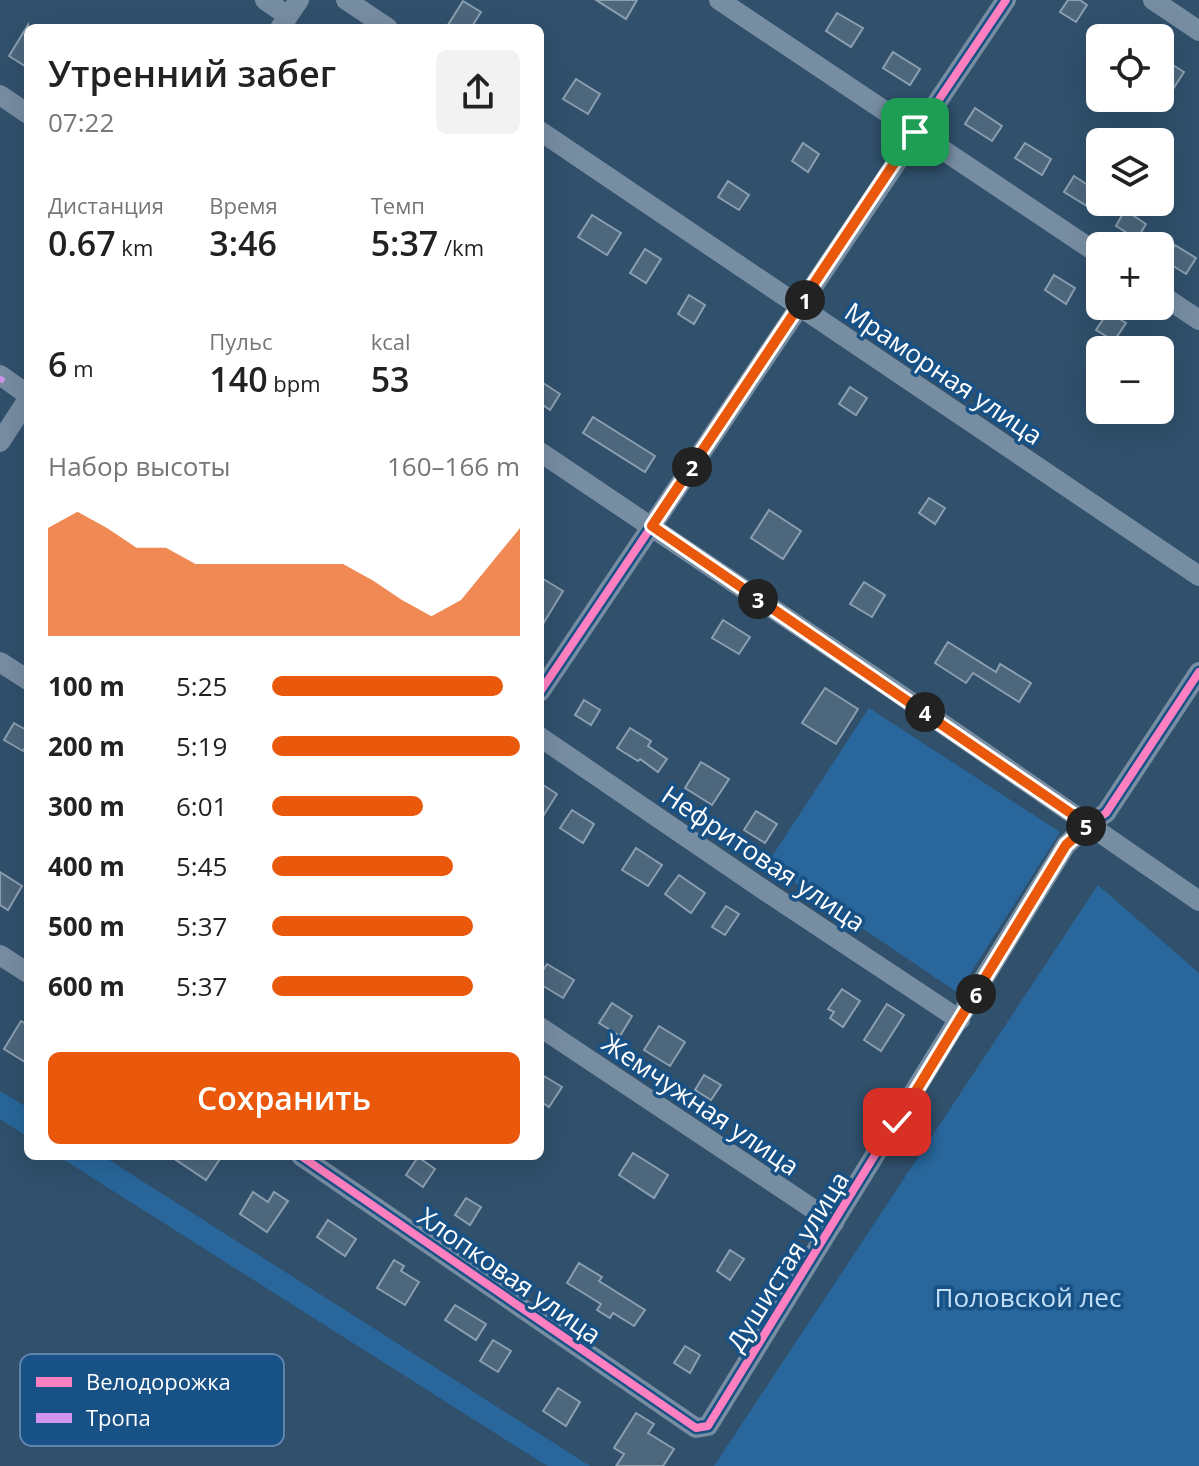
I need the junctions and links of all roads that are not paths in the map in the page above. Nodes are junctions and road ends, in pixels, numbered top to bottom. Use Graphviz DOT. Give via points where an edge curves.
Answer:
graph roads {
  1 [pos="265,0"];
  2 [pos="346,0"];
  3 [pos="719,0"];
  4 [pos="1006,0"];
  5 [pos="1153,0"];
  6 [pos="289,15"];
  7 [pos="382,24"];
  8 [pos="1199,31"];
  9 [pos="0,95"];
  10 [pos="24,111"];
  11 [pos="915,132"];
  12 [pos="544,134"];
  13 [pos="1086,246"];
  14 [pos="1174,303"];
  15 [pos="800,307"];
  16 [pos="1199,320"];
  17 [pos="0,375"];
  18 [pos="24,394"];
  19 [pos="24,403"];
  20 [pos="0,442"];
  21 [pos="544,455"];
  22 [pos="652,526"];
  23 [pos="1199,576"];
  24 [pos="0,662"];
  25 [pos="1199,672"];
  26 [pos="24,677"];
  27 [pos="544,686"];
  28 [pos="544,740"];
  29 [pos="1088,825"];
  30 [pos="1199,901"];
  31 [pos="0,955"];
  32 [pos="24,970"];
  33 [pos="960,1020"];
  34 [pos="544,1030"];
  35 [pos="307,1160"];
  36 [pos="834,1223"];
  37 [pos="696,1428"];
  1 -- 6 [label="street"];
  2 -- 7 [label="street"];
  3 -- 11 [label="street"];
  4 -- 11 [label="street"];
  5 -- 8 [label="street"];
  9 -- 10 [label="street"];
  11 -- 13 [label="street"];
  11 -- 15 [label="street"];
  12 -- 15 [label="street, Мраморная улица"];
  14 -- 16 [label="street"];
  15 -- 22 [label="street"];
  15 -- 23 [label="street, Мраморная улица"];
  17 -- 18 [label="street"];
  19 -- 20 [label="street"];
  21 -- 22 [label="street"];
  22 -- 27 [label="street"];
  22 -- 29 [label="street"];
  24 -- 26 [label="street"];
  25 -- 29 [label="street, Душистая улица" via="1106,813"];
  28 -- 33 [label="street, Нефритовая улица"];
  29 -- 30 [label="street"];
  29 -- 33 [label="street, Душистая улица" via="1066,845"];
  31 -- 32 [label="street"];
  33 -- 36 [label="street, Душистая улица"];
  34 -- 36 [label="street, Жемчужная улица"];
  35 -- 37 [label="street, Хлопковая улица"];
  36 -- 37 [label="street, Душистая улица" via="708,1426"];
}
